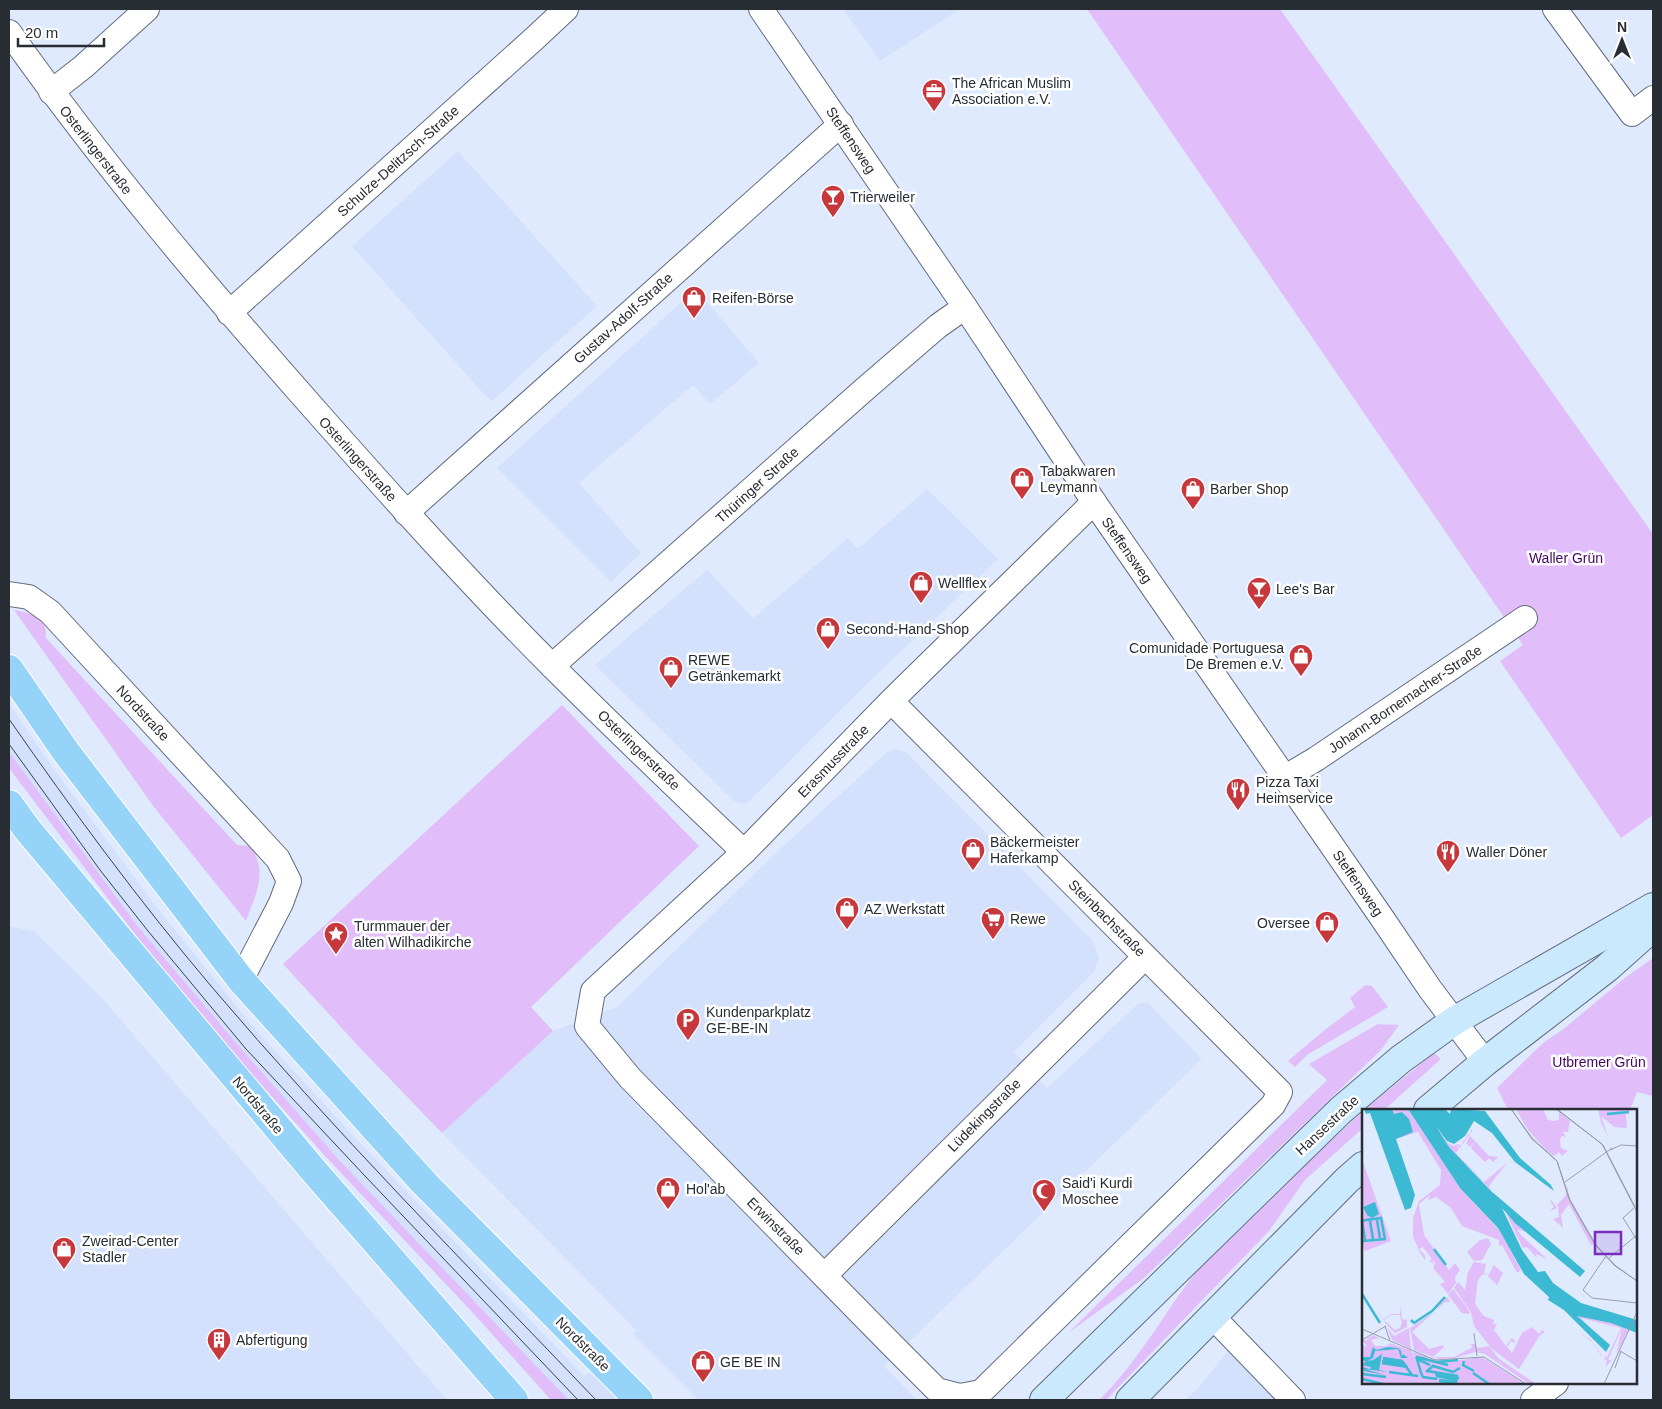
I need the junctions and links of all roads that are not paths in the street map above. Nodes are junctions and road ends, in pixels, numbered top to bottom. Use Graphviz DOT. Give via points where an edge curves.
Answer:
graph roads {
  1 [pos="147,9"];
  2 [pos="566,9"];
  3 [pos="761,9"];
  4 [pos="1554,9"];
  5 [pos="9,32"];
  6 [pos="51,92"];
  7 [pos="1653,98"];
  8 [pos="841,124"];
  9 [pos="965,307"];
  10 [pos="229,313"];
  11 [pos="1094,502"];
  12 [pos="406,513"];
  13 [pos="9,594"];
  14 [pos="1525,618"];
  15 [pos="552,666"];
  16 [pos="9,669"];
  17 [pos="891,701"];
  18 [pos="1284,778"];
  19 [pos="9,804"];
  20 [pos="744,852"];
  21 [pos="1653,906"];
  22 [pos="1653,926"];
  23 [pos="1145,956"];
  24 [pos="241,980"];
  25 [pos="1454,1021"];
  26 [pos="587,1026"];
  27 [pos="1485,1062"];
  28 [pos="1429,1109"];
  29 [pos="1362,1167"];
  30 [pos="825,1275"];
  31 [pos="1212,1316"];
  32 [pos="1555,1384"];
  33 [pos="981,1392"];
  34 [pos="514,1400"];
  35 [pos="639,1400"];
  36 [pos="1044,1400"];
  37 [pos="1130,1400"];
  38 [pos="1292,1400"];
  39 [pos="1532,1400"];
  1 -- 6 [label="street"];
  2 -- 10 [label="street, Schulze-Delitzsch-Straße"];
  3 -- 8 [label="street, Steffensweg"];
  4 -- 7 [label="street" via="1632,114"];
  5 -- 6 [label="street, Osterlingerstraße"];
  6 -- 10 [label="street, Osterlingerstraße"];
  8 -- 9 [label="street, Steffensweg"];
  8 -- 12 [label="street, Gustav-Adolf-Straße"];
  9 -- 11 [label="street, Steffensweg"];
  9 -- 15 [label="street, Thüringer Straße" via="866,388"];
  10 -- 12 [label="street, Osterlingerstraße"];
  11 -- 17 [label="street, Erasmusstraße"];
  11 -- 18 [label="street, Steffensweg"];
  12 -- 15 [label="street, Osterlingerstraße"];
  13 -- 24 [label="street, Nordstraße" via="28,597 50,612 278,859 289,881"];
  14 -- 18 [label="street, Johann-Bornemacher-Straße"];
  15 -- 20 [label="street, Osterlingerstraße"];
  16 -- 24 [label="main road, Nordstraße" via="66,752"];
  17 -- 20 [label="street, Erasmusstraße"];
  17 -- 23 [label="street, Steinbachstraße"];
  18 -- 25 [label="street, Steffensweg"];
  19 -- 34 [label="main road, Nordstraße" via="26,829 313,1170"];
  20 -- 26 [label="street, Erasmusstraße" via="593,991"];
  21 -- 25 [label="main road, Hansestraße"];
  22 -- 27 [label="main road" via="1607,968"];
  23 -- 30 [label="street, Lüdekingstraße"];
  23 -- 33 [label="street, Steinbachstraße" via="1280,1092 1273,1106"];
  24 -- 35 [label="main road, Nordstraße" via="425,1184"];
  25 -- 27 [label="street, Steffensweg"];
  25 -- 36 [label="main road, Hansestraße" via="1401,1059 1341,1110"];
  26 -- 30 [label="street, Erwinstraße" via="630,1078"];
  27 -- 28 [label="main road"];
  29 -- 31 [label="main road"];
  30 -- 33 [label="street, Erwinstraße" via="937,1390 960,1396"];
  31 -- 37 [label="main road"];
  31 -- 38 [label="street"];
  32 -- 39 [label="street"];
}
